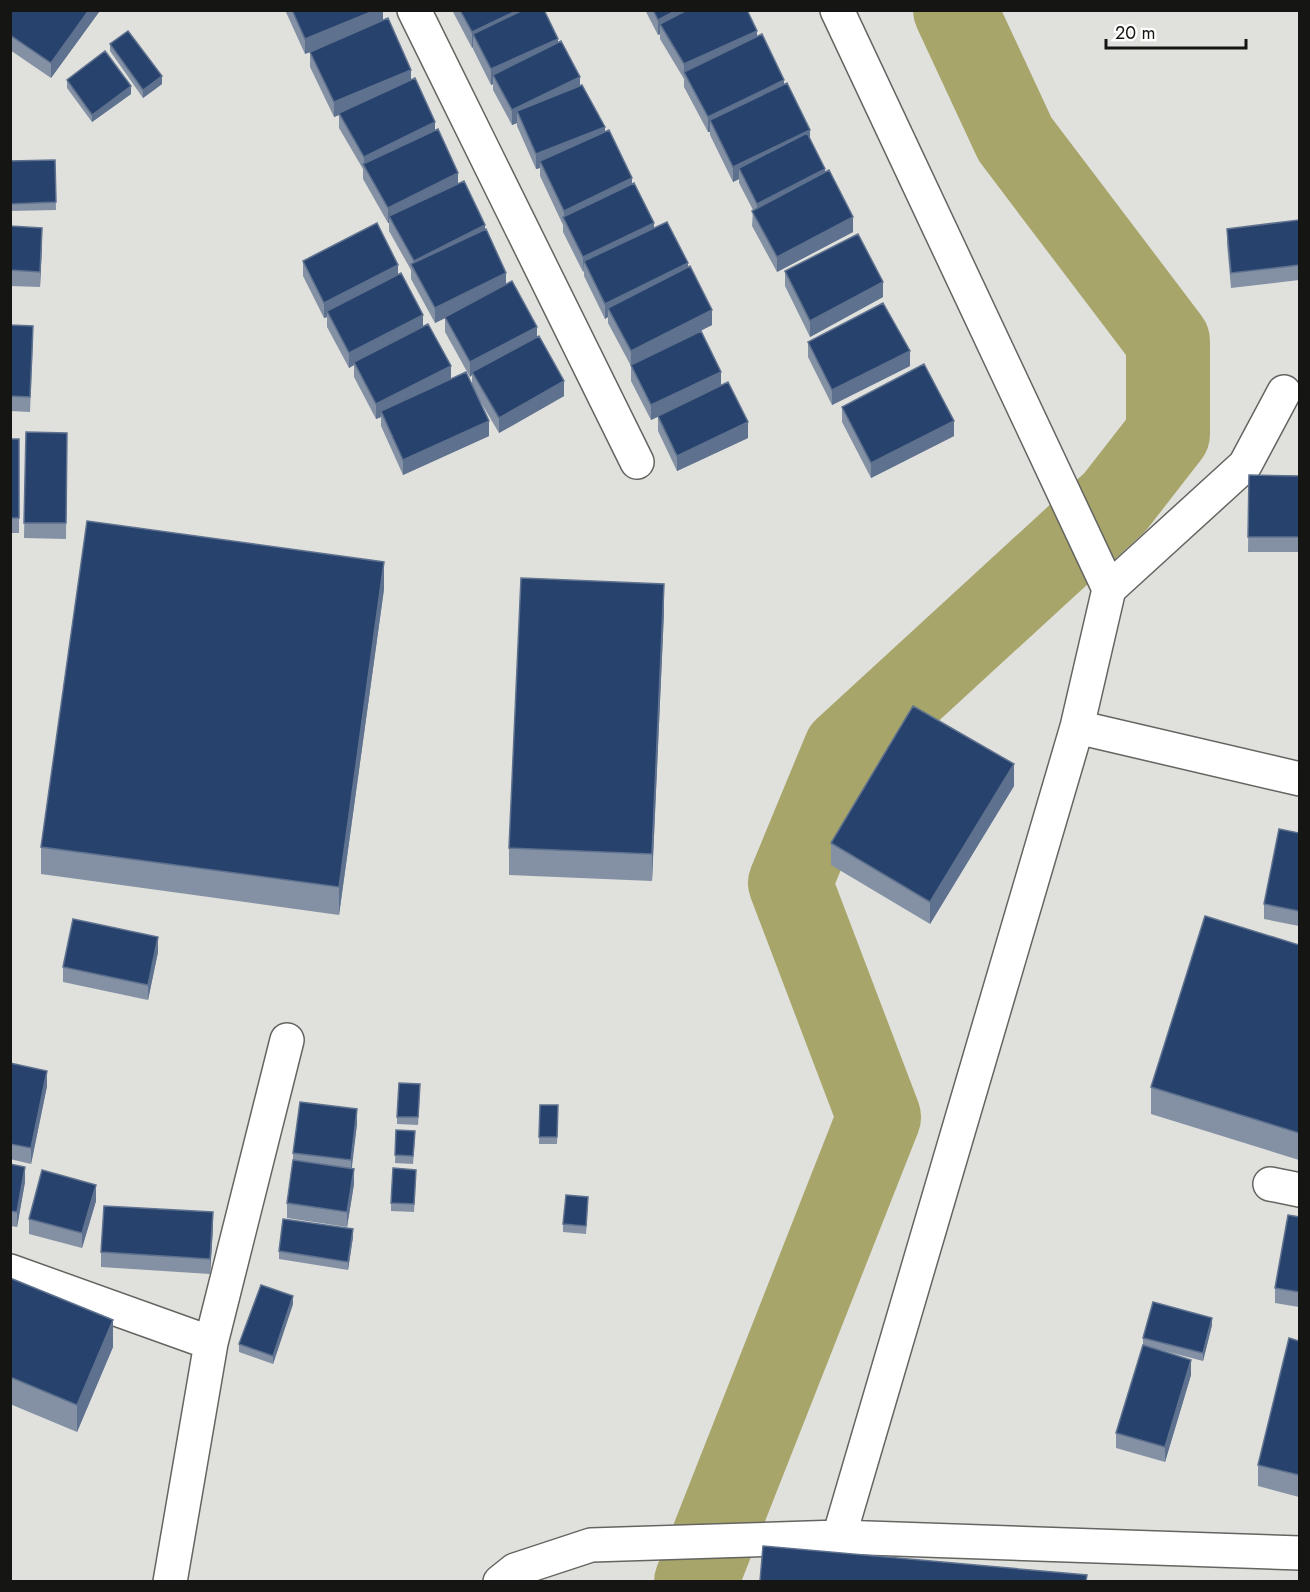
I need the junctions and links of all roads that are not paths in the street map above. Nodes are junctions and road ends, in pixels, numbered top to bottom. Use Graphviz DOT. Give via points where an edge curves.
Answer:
graph roads {
  1 [pos="414,10"];
  2 [pos="837,10"];
  3 [pos="1284,392"];
  4 [pos="637,462"];
  5 [pos="1103,577"];
  6 [pos="1077,727"];
  7 [pos="1299,779"];
  8 [pos="287,1040"];
  9 [pos="10,1270"];
  10 [pos="211,1343"];
  11 [pos="839,1537"];
  12 [pos="1299,1553"];
  13 [pos="170,1581"];
  14 [pos="500,1581"];
  1 -- 4 [label="street"];
  2 -- 5 [label="street"];
  3 -- 5 [label="street" via="1245,465"];
  5 -- 6 [label="street"];
  6 -- 7 [label="street"];
  6 -- 11 [label="street"];
  8 -- 10 [label="street"];
  9 -- 10 [label="street"];
  10 -- 13 [label="street"];
  11 -- 12 [label="street"];
  11 -- 14 [label="street" via="591,1545 515,1570"];
}
